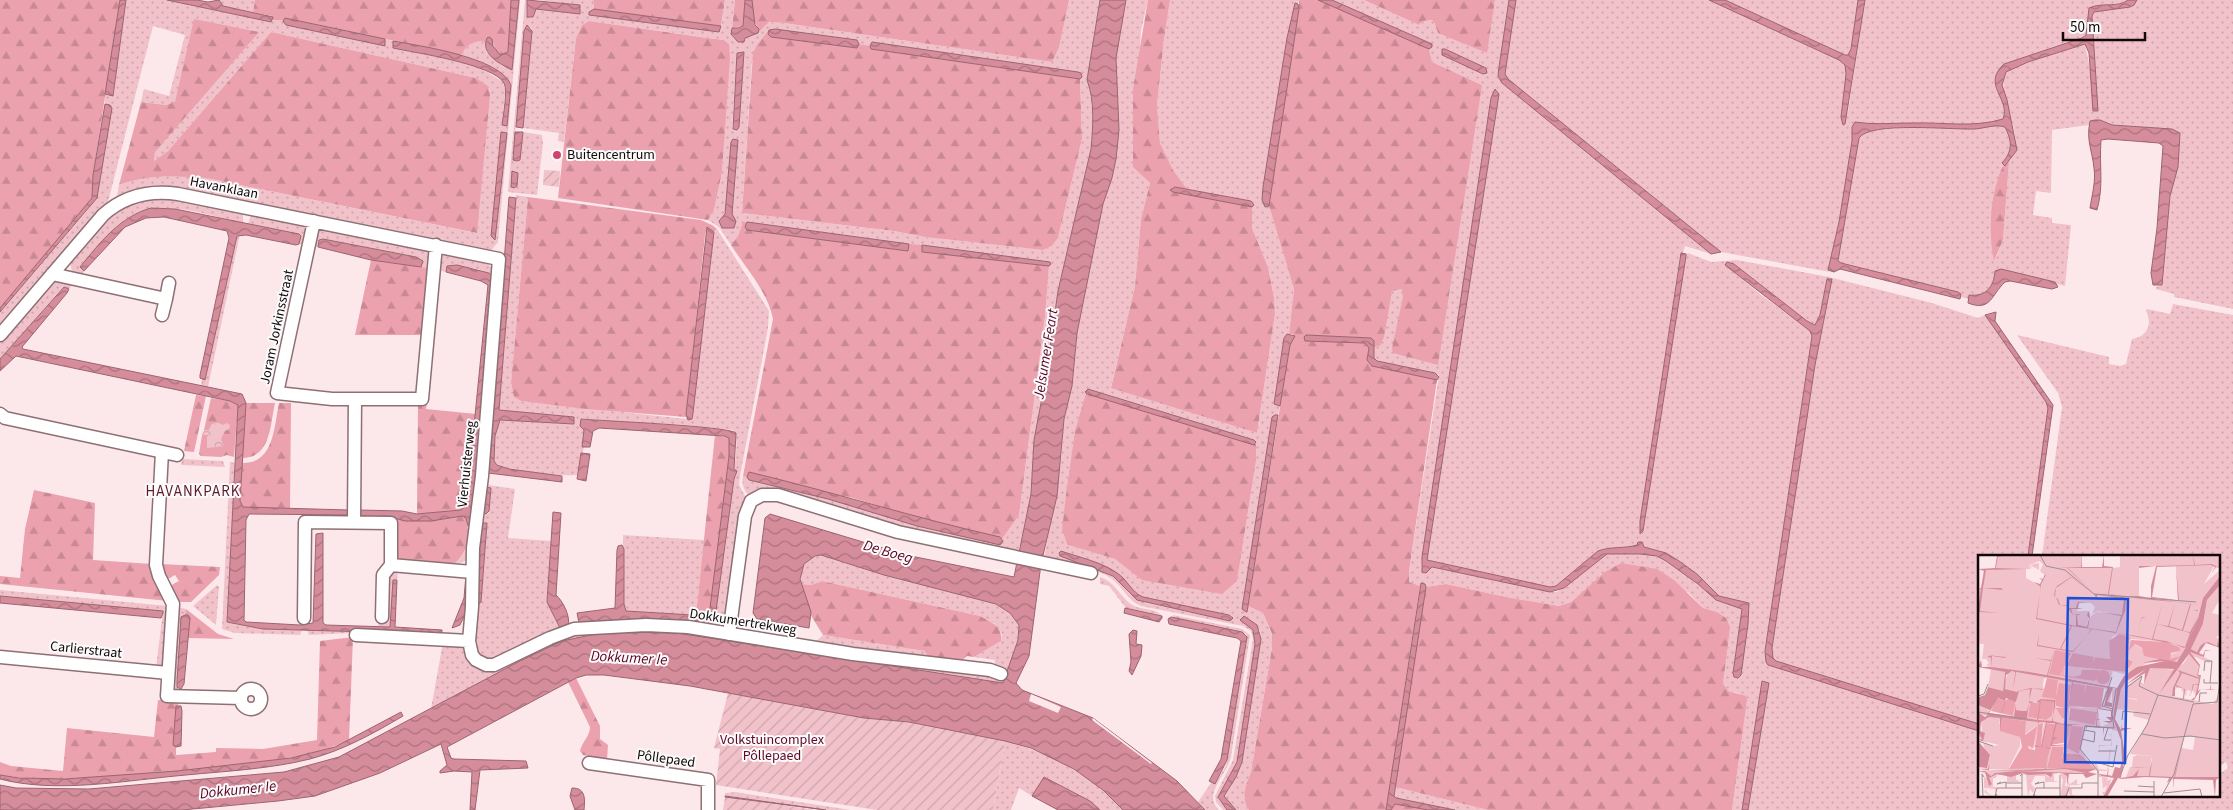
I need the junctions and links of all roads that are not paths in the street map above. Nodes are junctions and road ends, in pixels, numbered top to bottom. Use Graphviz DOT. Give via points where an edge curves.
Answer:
graph roads {
  1 [pos="314,221"];
  2 [pos="436,245"];
  3 [pos="499,259"];
  4 [pos="52,274"];
  5 [pos="169,283"];
  6 [pos="166,299"];
  7 [pos="162,315"];
  8 [pos="0,335"];
  9 [pos="355,399"];
  10 [pos="2,419"];
  11 [pos="162,452"];
  12 [pos="177,455"];
  13 [pos="354,522"];
  14 [pos="391,565"];
  15 [pos="472,572"];
  16 [pos="1091,573"];
  17 [pos="382,617"];
  18 [pos="304,618"];
  19 [pos="356,634"];
  20 [pos="729,634"];
  21 [pos="469,641"];
  22 [pos="0,657"];
  23 [pos="168,674"];
  24 [pos="1001,674"];
  25 [pos="241,698"];
  26 [pos="589,763"];
  27 [pos="708,810"];
  1 -- 2 [label="street, Havanklaan"];
  1 -- 4 [label="street, Havanklaan" via="178,194 158,192 139,195 111,208"];
  1 -- 9 [label="street, Joram Jorkinsstraat" via="277,393"];
  2 -- 3 [label="street, Havanklaan"];
  2 -- 9 [label="street, Joram Jorkinsstraat" via="422,399"];
  3 -- 15 [label="street, Vierhuisterweg"];
  4 -- 6 [label="street"];
  4 -- 8 [label="street, Havanklaan"];
  5 -- 6 [label="street"];
  6 -- 7 [label="street"];
  9 -- 13 [label="street"];
  10 -- 11 [label="street"];
  11 -- 12 [label="street"];
  11 -- 23 [label="street" via="156,565 158,576 173,604"];
  13 -- 14 [label="street" via="391,523"];
  13 -- 18 [label="street" via="305,522"];
  14 -- 15 [label="street"];
  14 -- 17 [label="street" via="383,575"];
  15 -- 21 [label="street, Vierhuisterweg"];
  16 -- 20 [label="street" via="898,532 778,495 762,495 750,501 747,507"];
  19 -- 21 [label="street"];
  20 -- 21 [label="street, Dokkumertrekweg" via="668,626 581,628 550,638 500,664 486,665 472,655"];
  20 -- 24 [label="street, Dokkumertrekweg"];
  22 -- 23 [label="street, Carlierstraat"];
  23 -- 25 [label="street" via="167,696"];
  26 -- 27 [label="street, Pôllepaed" via="708,780"];
}
